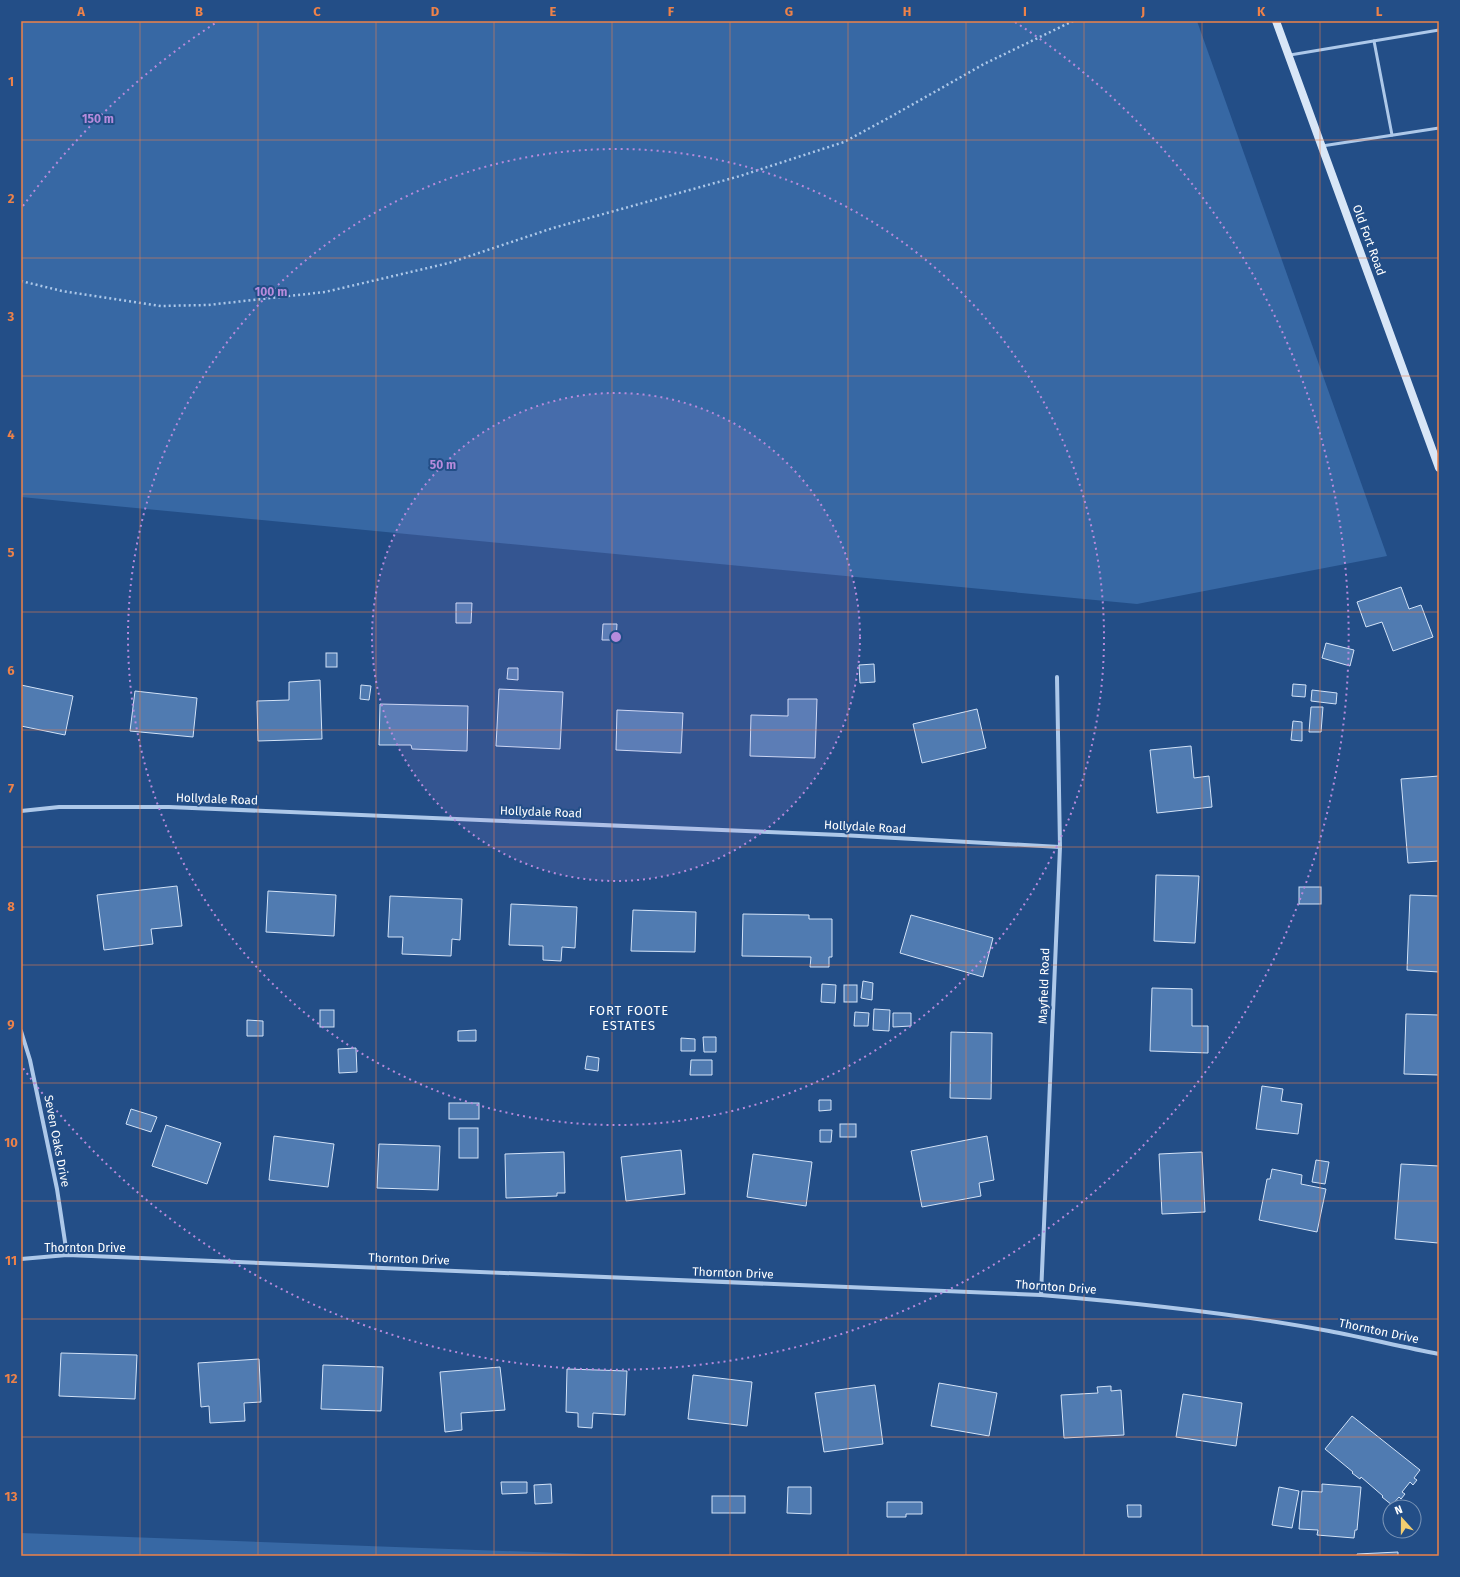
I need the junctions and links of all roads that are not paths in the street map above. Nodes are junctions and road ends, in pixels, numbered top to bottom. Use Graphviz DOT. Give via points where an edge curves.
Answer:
graph roads {
  1 [pos="1276,21"];
  2 [pos="1439,30"];
  3 [pos="1374,41"];
  4 [pos="1288,56"];
  5 [pos="1439,128"];
  6 [pos="1392,135"];
  7 [pos="1322,147"];
  8 [pos="1439,468"];
  9 [pos="1057,677"];
  10 [pos="21,811"];
  11 [pos="1060,847"];
  12 [pos="21,1031"];
  13 [pos="67,1255"];
  14 [pos="21,1259"];
  15 [pos="1041,1295"];
  16 [pos="1439,1354"];
  1 -- 4 [label="main road, Old Fort Road"];
  2 -- 3 [label="lane"];
  3 -- 4 [label="lane"];
  3 -- 6 [label="lane"];
  4 -- 7 [label="main road, Old Fort Road"];
  5 -- 6 [label="lane"];
  6 -- 7 [label="lane"];
  7 -- 8 [label="main road, Old Fort Road"];
  9 -- 11 [label="street, Mayfield Road"];
  10 -- 11 [label="street, Hollydale Road" via="59,807 169,807"];
  11 -- 15 [label="street, Mayfield Road"];
  12 -- 13 [label="street, Seven Oaks Drive" via="32,1068"];
  13 -- 14 [label="street, Thornton Drive"];
  13 -- 15 [label="street, Thornton Drive"];
  15 -- 16 [label="street, Thornton Drive" via="1223,1314 1329,1331"];
}
